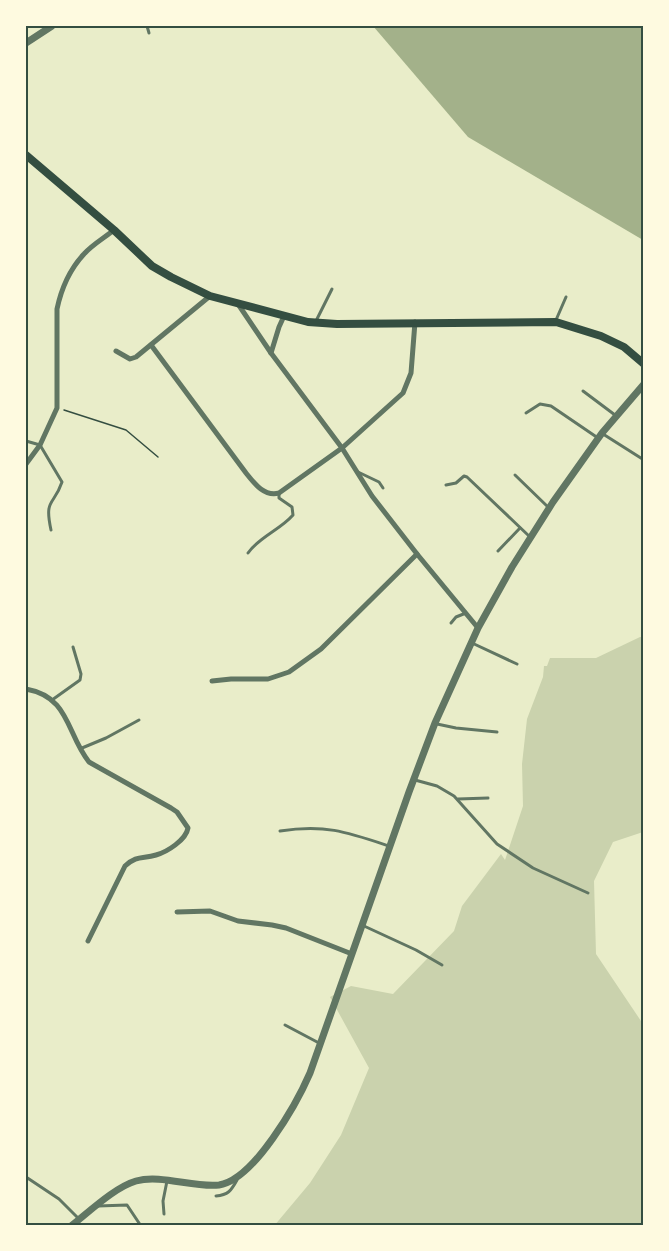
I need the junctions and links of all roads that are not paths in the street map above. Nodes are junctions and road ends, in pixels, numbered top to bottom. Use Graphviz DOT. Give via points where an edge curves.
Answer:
graph roads {
  1 [pos="52,26"];
  2 [pos="147,26"];
  3 [pos="149,33"];
  4 [pos="26,43"];
  5 [pos="26,155"];
  6 [pos="114,230"];
  7 [pos="332,289"];
  8 [pos="210,296"];
  9 [pos="566,297"];
  10 [pos="238,304"];
  11 [pos="284,316"];
  12 [pos="315,322"];
  13 [pos="415,322"];
  14 [pos="556,322"];
  15 [pos="150,345"];
  16 [pos="116,351"];
  17 [pos="272,353"];
  18 [pos="644,364"];
  19 [pos="644,384"];
  20 [pos="583,391"];
  21 [pos="526,412"];
  22 [pos="615,415"];
  23 [pos="600,435"];
  24 [pos="26,441"];
  25 [pos="40,445"];
  26 [pos="342,448"];
  27 [pos="644,459"];
  28 [pos="26,464"];
  29 [pos="357,471"];
  30 [pos="515,475"];
  31 [pos="446,485"];
  32 [pos="383,488"];
  33 [pos="279,493"];
  34 [pos="549,508"];
  35 [pos="520,528"];
  36 [pos="51,530"];
  37 [pos="531,537"];
  38 [pos="498,551"];
  39 [pos="248,553"];
  40 [pos="417,555"];
  41 [pos="466,613"];
  42 [pos="451,623"];
  43 [pos="478,628"];
  44 [pos="471,642"];
  45 [pos="73,647"];
  46 [pos="516,664"];
  47 [pos="212,681"];
  48 [pos="26,689"];
  49 [pos="52,700"];
  50 [pos="139,720"];
  51 [pos="435,723"];
  52 [pos="497,732"];
  53 [pos="80,749"];
  54 [pos="414,779"];
  55 [pos="488,798"];
  56 [pos="458,799"];
  57 [pos="280,831"];
  58 [pos="389,846"];
  59 [pos="588,893"];
  60 [pos="177,912"];
  61 [pos="362,926"];
  62 [pos="88,941"];
  63 [pos="352,954"];
  64 [pos="442,965"];
  65 [pos="285,1025"];
  66 [pos="319,1043"];
  67 [pos="26,1178"];
  68 [pos="237,1179"];
  69 [pos="166,1181"];
  70 [pos="216,1196"];
  71 [pos="97,1206"];
  72 [pos="164,1214"];
  73 [pos="79,1220"];
  74 [pos="71,1226"];
  75 [pos="141,1226"];
  1 -- 4 [label="street"];
  2 -- 3 [label="lane"];
  5 -- 6 [label="main road"];
  6 -- 8 [label="main road" via="152,266"];
  6 -- 25 [label="street" via="84,254 60,295 57,408"];
  7 -- 12 [label="lane"];
  8 -- 10 [label="main road"];
  8 -- 15 [label="street"];
  9 -- 14 [label="lane"];
  10 -- 11 [label="main road"];
  10 -- 17 [label="street"];
  11 -- 12 [label="main road"];
  11 -- 17 [label="street"];
  12 -- 13 [label="main road"];
  13 -- 14 [label="main road"];
  13 -- 26 [label="street" via="411,373 403,393"];
  14 -- 18 [label="main road" via="601,336 624,347"];
  15 -- 16 [label="street" via="129,359"];
  15 -- 33 [label="street" via="258,488"];
  17 -- 26 [label="street"];
  19 -- 22 [label="street"];
  20 -- 22 [label="lane"];
  21 -- 23 [label="lane" via="540,404 551,406"];
  22 -- 23 [label="street"];
  23 -- 27 [label="lane"];
  23 -- 34 [label="street"];
  24 -- 25 [label="lane"];
  25 -- 28 [label="street"];
  25 -- 36 [label="lane" via="62,482 47,513"];
  26 -- 29 [label="street"];
  26 -- 33 [label="street"];
  29 -- 32 [label="lane"];
  29 -- 40 [label="street"];
  30 -- 34 [label="lane"];
  31 -- 35 [label="lane" via="464,476 469,478"];
  33 -- 39 [label="lane" via="279,498 292,507 292,515"];
  34 -- 37 [label="street"];
  35 -- 37 [label="lane"];
  35 -- 38 [label="lane"];
  37 -- 43 [label="street"];
  40 -- 41 [label="street"];
  40 -- 47 [label="street" via="321,649 289,672 268,679"];
  41 -- 42 [label="lane"];
  41 -- 43 [label="street"];
  43 -- 44 [label="street"];
  44 -- 46 [label="lane"];
  44 -- 51 [label="street"];
  45 -- 49 [label="lane" via="80,680"];
  48 -- 49 [label="street"];
  49 -- 53 [label="street" via="64,713"];
  50 -- 53 [label="lane"];
  51 -- 52 [label="lane"];
  51 -- 54 [label="street"];
  53 -- 62 [label="street" via="89,762 177,812 188,828 166,851 133,858 125,866"];
  54 -- 56 [label="lane" via="437,786"];
  54 -- 58 [label="street"];
  55 -- 56 [label="lane"];
  56 -- 59 [label="lane" via="497,844 533,868"];
  57 -- 58 [label="lane" via="323,828"];
  58 -- 61 [label="street"];
  60 -- 63 [label="street" via="210,911 238,921 286,928"];
  61 -- 63 [label="street"];
  61 -- 64 [label="lane"];
  63 -- 66 [label="street"];
  65 -- 66 [label="lane"];
  66 -- 68 [label="street" via="300,1096 287,1118"];
  67 -- 73 [label="lane" via="59,1199"];
  68 -- 69 [label="street" via="219,1185"];
  68 -- 70 [label="lane" via="226,1195"];
  69 -- 71 [label="street" via="136,1181"];
  69 -- 72 [label="lane"];
  71 -- 73 [label="street"];
  71 -- 75 [label="lane" via="127,1205"];
  73 -- 74 [label="street"];
}
